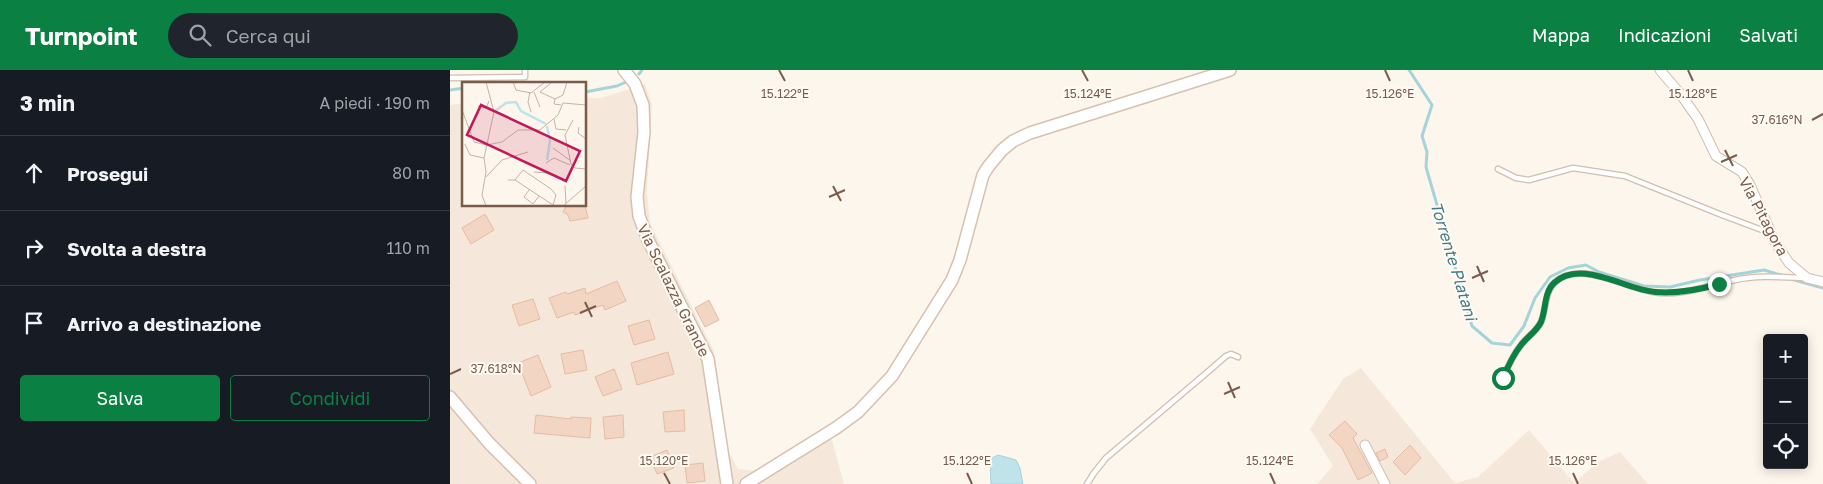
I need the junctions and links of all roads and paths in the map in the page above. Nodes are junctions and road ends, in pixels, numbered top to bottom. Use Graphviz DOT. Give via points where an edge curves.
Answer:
graph roads {
  1 [pos="525,70"];
  2 [pos="624,70"];
  3 [pos="1230,70"];
  4 [pos="1660,70"];
  5 [pos="450,78"];
  6 [pos="1498,168"];
  7 [pos="1771,233"];
  8 [pos="1807,278"];
  9 [pos="1823,282"];
  10 [pos="1238,357"];
  11 [pos="1503,378"];
  12 [pos="450,397"];
  13 [pos="1366,445"];
  14 [pos="530,484"];
  15 [pos="727,484"];
  16 [pos="746,484"];
  17 [pos="1087,484"];
  18 [pos="1385,484"];
  1 -- 5 [label="lane" via="525,77"];
  2 -- 15 [label="street, Via Scalazza Grande" via="635,84 643,105 644,132 637,197 639,216 708,359"];
  3 -- 16 [label="street" via="1030,133 1002,150 983,175 952,280 892,376 858,412"];
  4 -- 7 [label="street, Via Pitagora" via="1698,119 1716,156 1742,172"];
  6 -- 7 [label="lane" via="1516,178 1529,180 1573,168 1625,176"];
  7 -- 8 [label="street, Via Pitagora" via="1789,263"];
  8 -- 9 [label="street, Via Pitagora"];
  8 -- 11 [label="lane" via="1735,279 1696,291 1674,293 1627,286 1587,272 1573,274 1553,284 1541,322 1520,346"];
  10 -- 17 [label="lane" via="1226,356 1106,458"];
  12 -- 14 [label="street"];
  13 -- 18 [label="street"];
}
